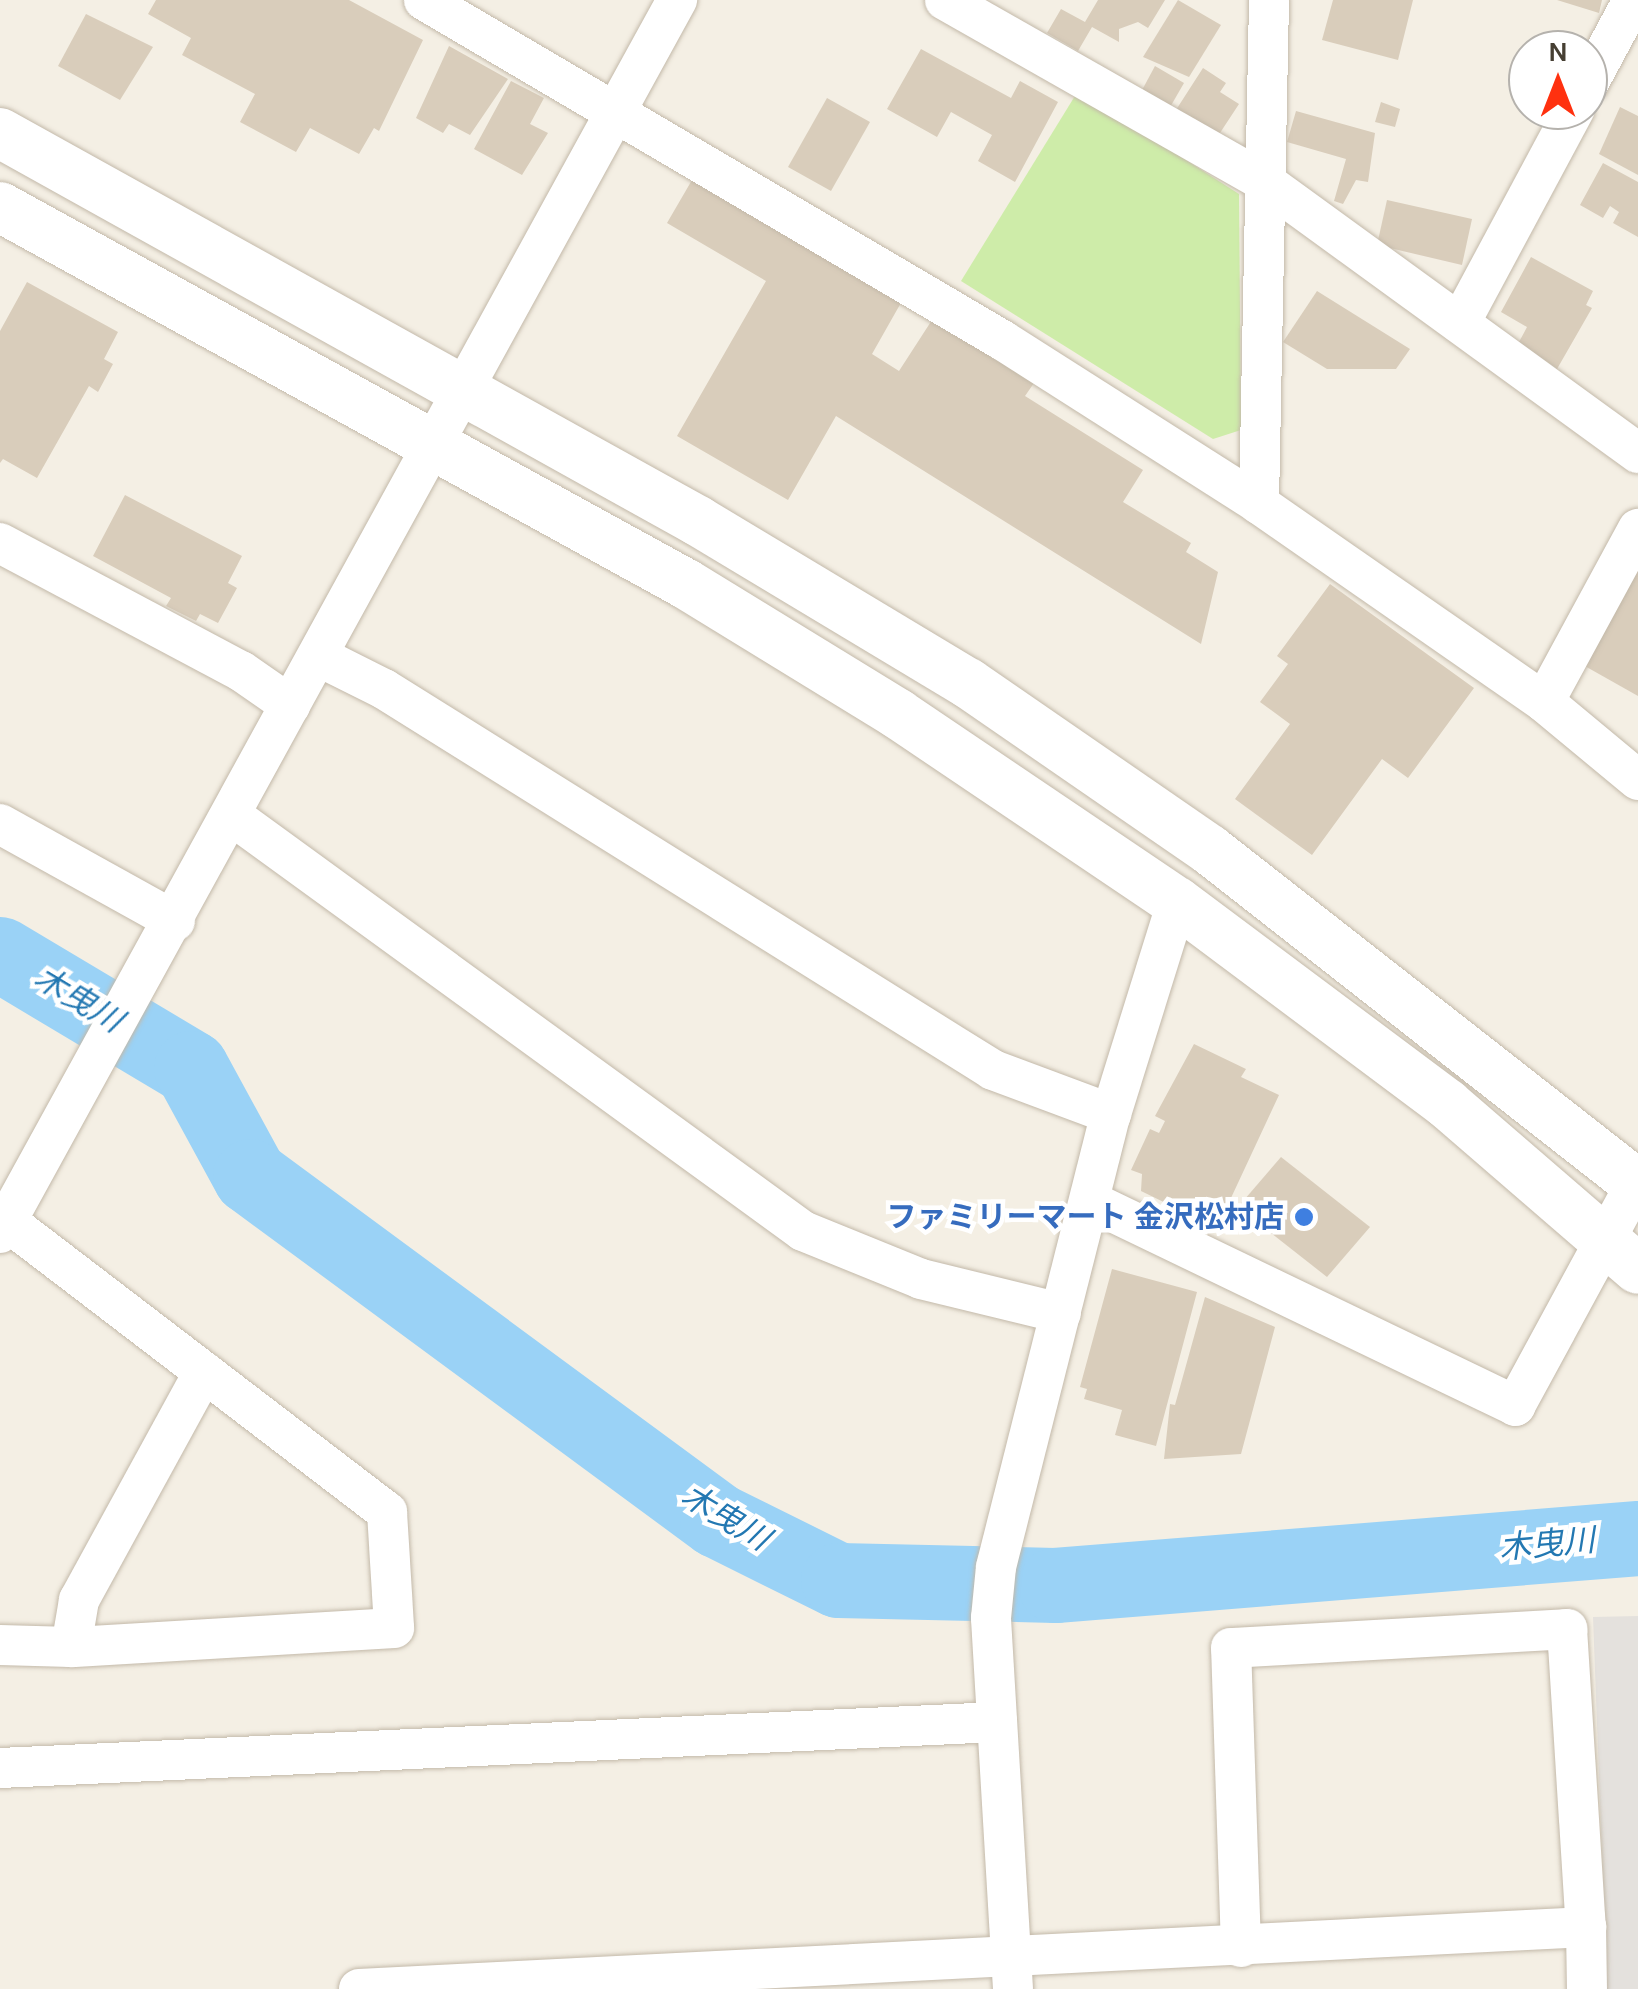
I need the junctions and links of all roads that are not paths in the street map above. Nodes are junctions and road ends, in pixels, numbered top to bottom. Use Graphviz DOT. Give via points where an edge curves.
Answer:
graph roads {
  1 [pos="424,0"];
  2 [pos="676,0"];
  3 [pos="945,0"];
  4 [pos="1269,0"];
  5 [pos="1633,0"];
  6 [pos="1608,47"];
  7 [pos="615,108"];
  8 [pos="1563,130"];
  9 [pos="0,133"];
  10 [pos="1265,182"];
  11 [pos="5,221"];
  12 [pos="1460,323"];
  13 [pos="463,391"];
  14 [pos="429,446"];
  15 [pos="1638,453"];
  16 [pos="1259,504"];
  17 [pos="1638,529"];
  18 [pos="0,543"];
  19 [pos="318,656"];
  20 [pos="1544,702"];
  21 [pos="290,705"];
  22 [pos="1638,780"];
  23 [pos="232,816"];
  24 [pos="0,824"];
  25 [pos="1177,902"];
  26 [pos="175,921"];
  27 [pos="1112,1114"];
  28 [pos="1637,1183"];
  29 [pos="1092,1202"];
  30 [pos="2,1223"];
  31 [pos="1621,1253"];
  32 [pos="1061,1313"];
  33 [pos="204,1372"];
  34 [pos="0,1645"];
  35 [pos="71,1648"];
  36 [pos="997,1722"];
  37 [pos="0,1768"];
  38 [pos="1586,1927"];
  39 [pos="1241,1947"];
  40 [pos="1012,1975"];
  41 [pos="360,1989"];
  42 [pos="1588,1989"];
  1 -- 7 [label="street"];
  2 -- 7 [label="street"];
  3 -- 10 [label="street"];
  4 -- 10 [label="street"];
  5 -- 6 [label="street"];
  7 -- 13 [label="street"];
  7 -- 16 [label="street" via="1002,340"];
  8 -- 12 [label="street"];
  9 -- 13 [label="street"];
  10 -- 12 [label="street"];
  10 -- 16 [label="street"];
  11 -- 14 [label="street"];
  12 -- 15 [label="street"];
  13 -- 14 [label="street"];
  13 -- 28 [label="street" via="968,683 1210,850"];
  14 -- 19 [label="street"];
  14 -- 25 [label="street" via="686,584 898,714"];
  16 -- 20 [label="street"];
  17 -- 20 [label="street"];
  18 -- 21 [label="street" via="242,671"];
  19 -- 21 [label="street"];
  19 -- 27 [label="street" via="384,689 994,1070"];
  20 -- 22 [label="street"];
  21 -- 23 [label="street"];
  23 -- 26 [label="street"];
  23 -- 32 [label="street" via="803,1231 920,1279"];
  24 -- 26 [label="street"];
  25 -- 27 [label="street"];
  25 -- 31 [label="street" via="1446,1104"];
  26 -- 30 [label="street"];
  27 -- 29 [label="street"];
  28 -- 31 [label="street"];
  29 -- 31 [label="street" via="1516,1406"];
  29 -- 32 [label="street"];
  30 -- 33 [label="street"];
  32 -- 36 [label="street" via="996,1568 991,1618"];
  33 -- 35 [label="street" via="79,1600"];
  33 -- 35 [label="street" via="387,1512 394,1628"];
  34 -- 35 [label="street"];
  36 -- 37 [label="street"];
  36 -- 40 [label="street"];
  38 -- 39 [label="street"];
  38 -- 39 [label="street" via="1567,1629 1231,1648"];
  38 -- 42 [label="street"];
  39 -- 40 [label="street"];
  40 -- 41 [label="street"];
}
